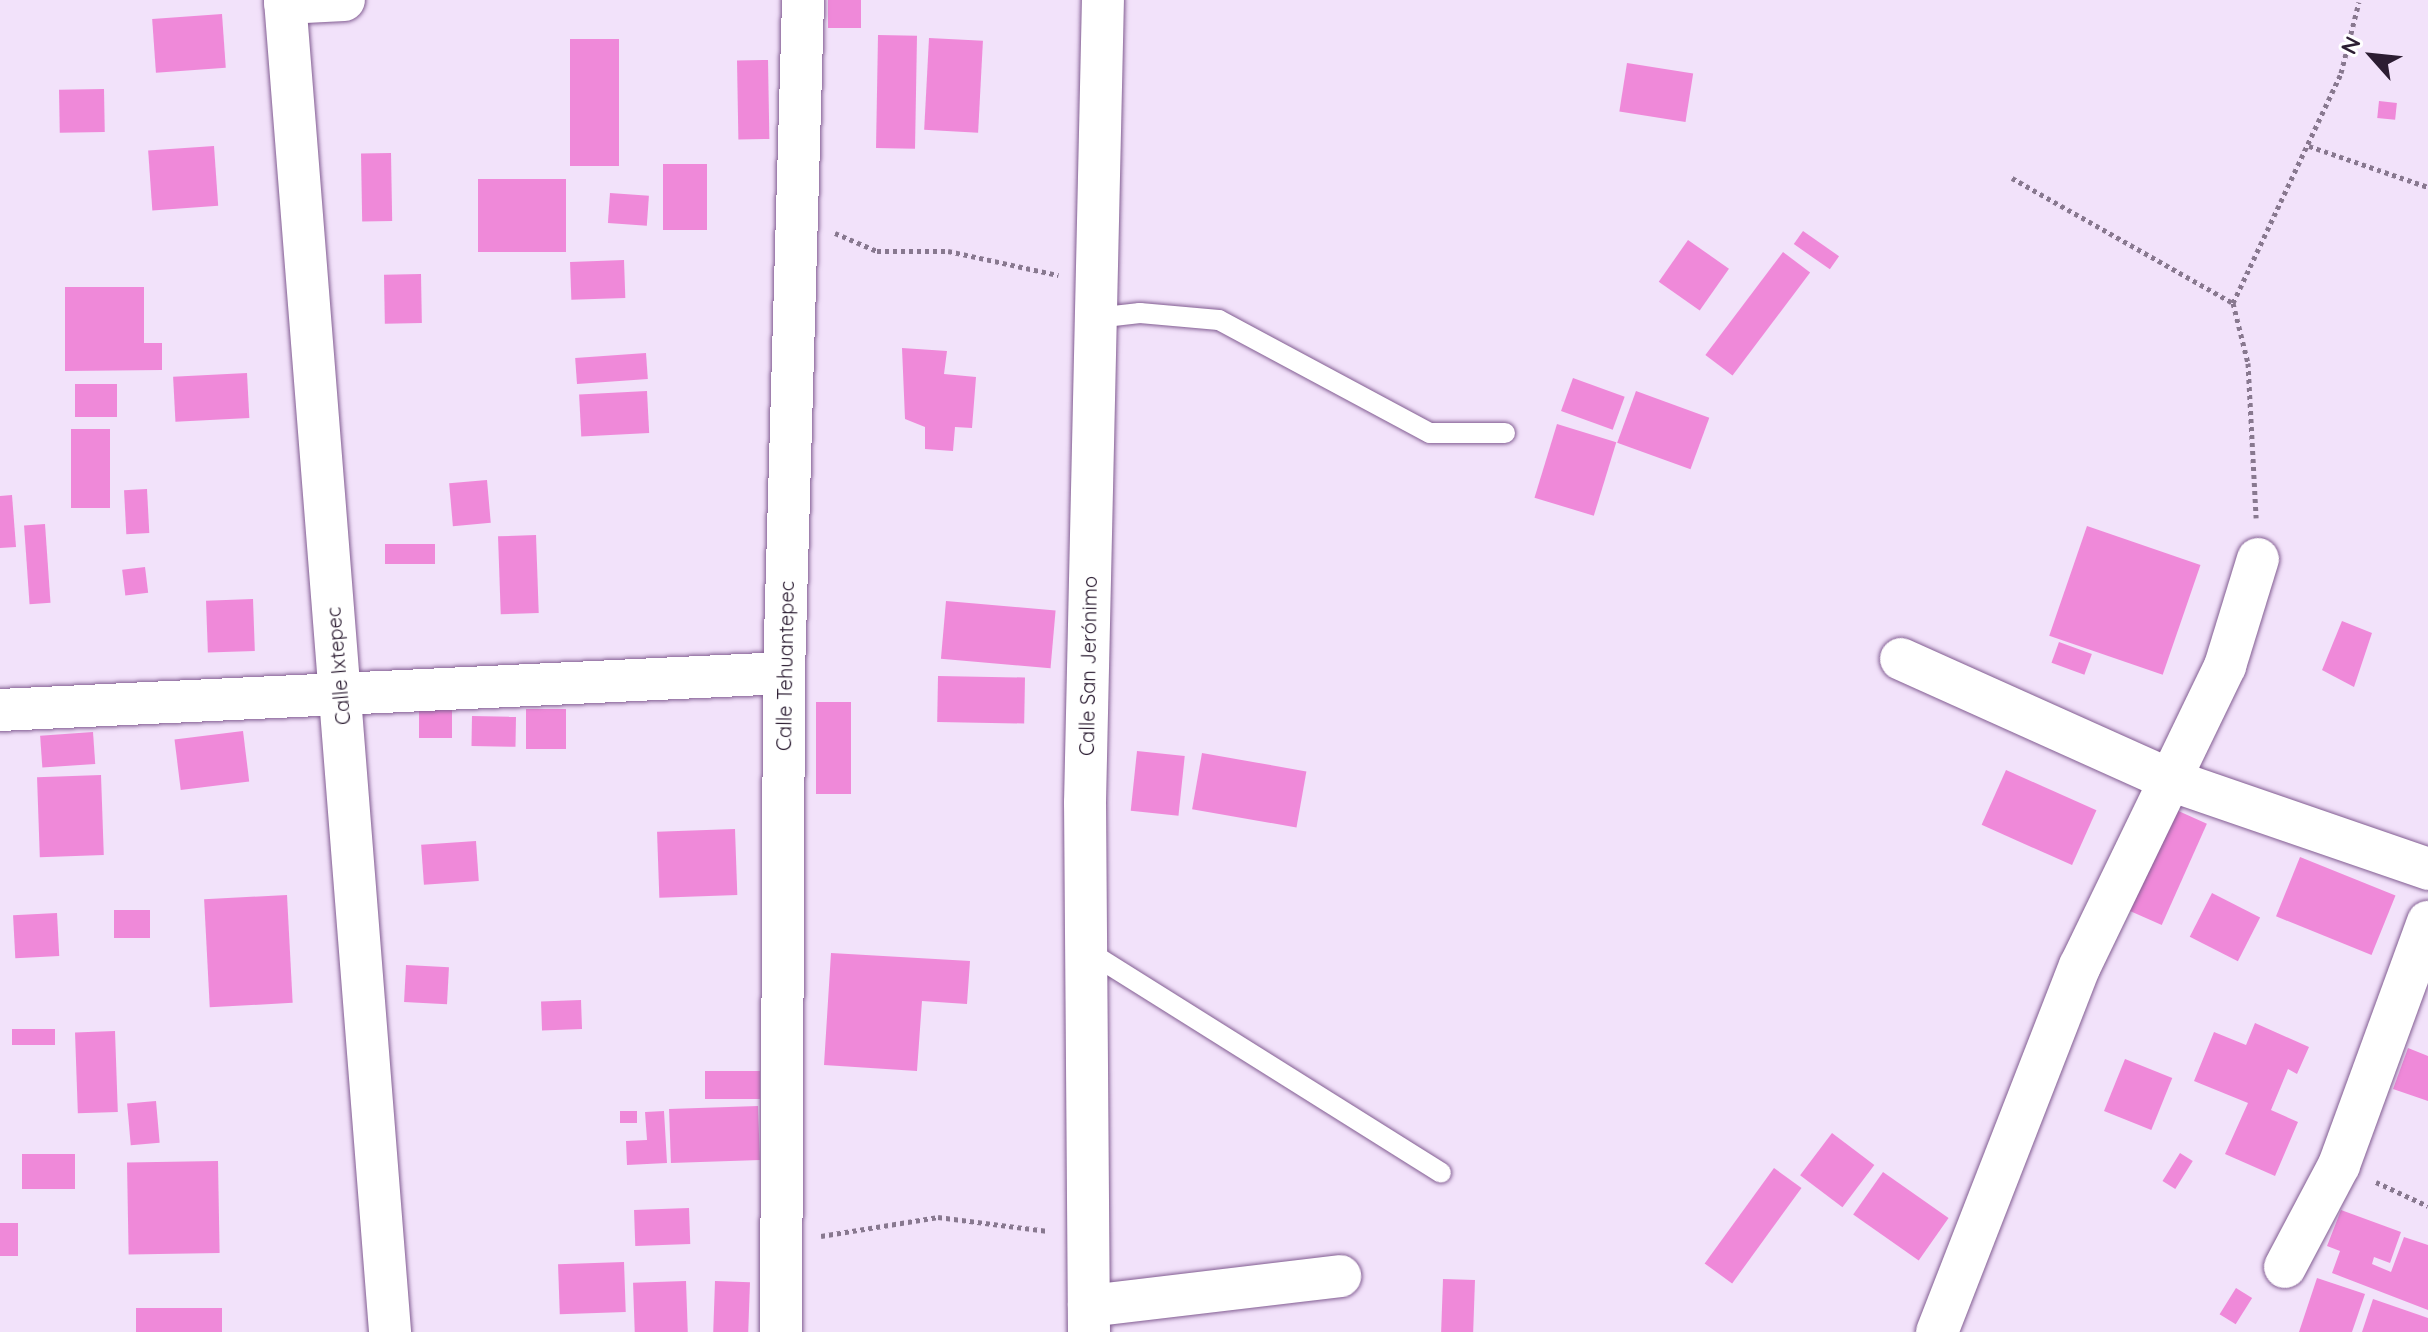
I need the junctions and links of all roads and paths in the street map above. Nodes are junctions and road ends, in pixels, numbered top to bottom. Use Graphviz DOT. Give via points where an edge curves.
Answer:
graph roads {
  1 [pos="344,0"];
  2 [pos="803,0"];
  3 [pos="1103,0"];
  4 [pos="285,2"];
  5 [pos="2359,2"];
  6 [pos="2309,146"];
  7 [pos="2012,178"];
  8 [pos="2428,187"];
  9 [pos="798,216"];
  10 [pos="2233,303"];
  11 [pos="1096,305"];
  12 [pos="1505,433"];
  13 [pos="2258,559"];
  14 [pos="1901,659"];
  15 [pos="784,673"];
  16 [pos="339,690"];
  17 [pos="0,710"];
  18 [pos="2173,781"];
  19 [pos="2428,869"];
  20 [pos="2428,922"];
  21 [pos="1086,950"];
  22 [pos="2339,1165"];
  23 [pos="1441,1173"];
  24 [pos="2428,1206"];
  25 [pos="1089,1244"];
  26 [pos="781,1246"];
  27 [pos="2285,1267"];
  28 [pos="1340,1276"];
  29 [pos="1089,1319"];
  30 [pos="390,1332"];
  31 [pos="781,1332"];
  32 [pos="1937,1332"];
  1 -- 4 [label="street"];
  2 -- 9 [label="street, Calle Tehuantepec"];
  3 -- 11 [label="street, Calle San Jerónimo"];
  4 -- 16 [label="street, Calle Ixtepec"];
  5 -- 6 [label="path" via="2341,73"];
  6 -- 8 [label="path"];
  6 -- 10 [label="path"];
  7 -- 10 [label="path"];
  9 -- 11 [label="path" via="877,251 948,251 1038,266"];
  9 -- 15 [label="street, Calle Tehuantepec"];
  10 -- 13 [label="path" via="2248,363"];
  11 -- 12 [label="lane" via="1219,320 1430,433"];
  11 -- 21 [label="street, Calle San Jerónimo"];
  13 -- 18 [label="street" via="2225,666"];
  14 -- 18 [label="street"];
  15 -- 16 [label="street"];
  15 -- 26 [label="street, Calle Tehuantepec"];
  16 -- 17 [label="street"];
  16 -- 30 [label="street, Calle Ixtepec"];
  18 -- 19 [label="street"];
  18 -- 32 [label="street" via="2080,966"];
  20 -- 22 [label="street"];
  21 -- 23 [label="lane"];
  21 -- 25 [label="street, Calle San Jerónimo"];
  22 -- 24 [label="path"];
  22 -- 27 [label="street"];
  25 -- 26 [label="path" via="1034,1227 938,1217"];
  25 -- 29 [label="street, Calle San Jerónimo"];
  26 -- 31 [label="street, Calle Tehuantepec"];
  28 -- 29 [label="street"];
}
